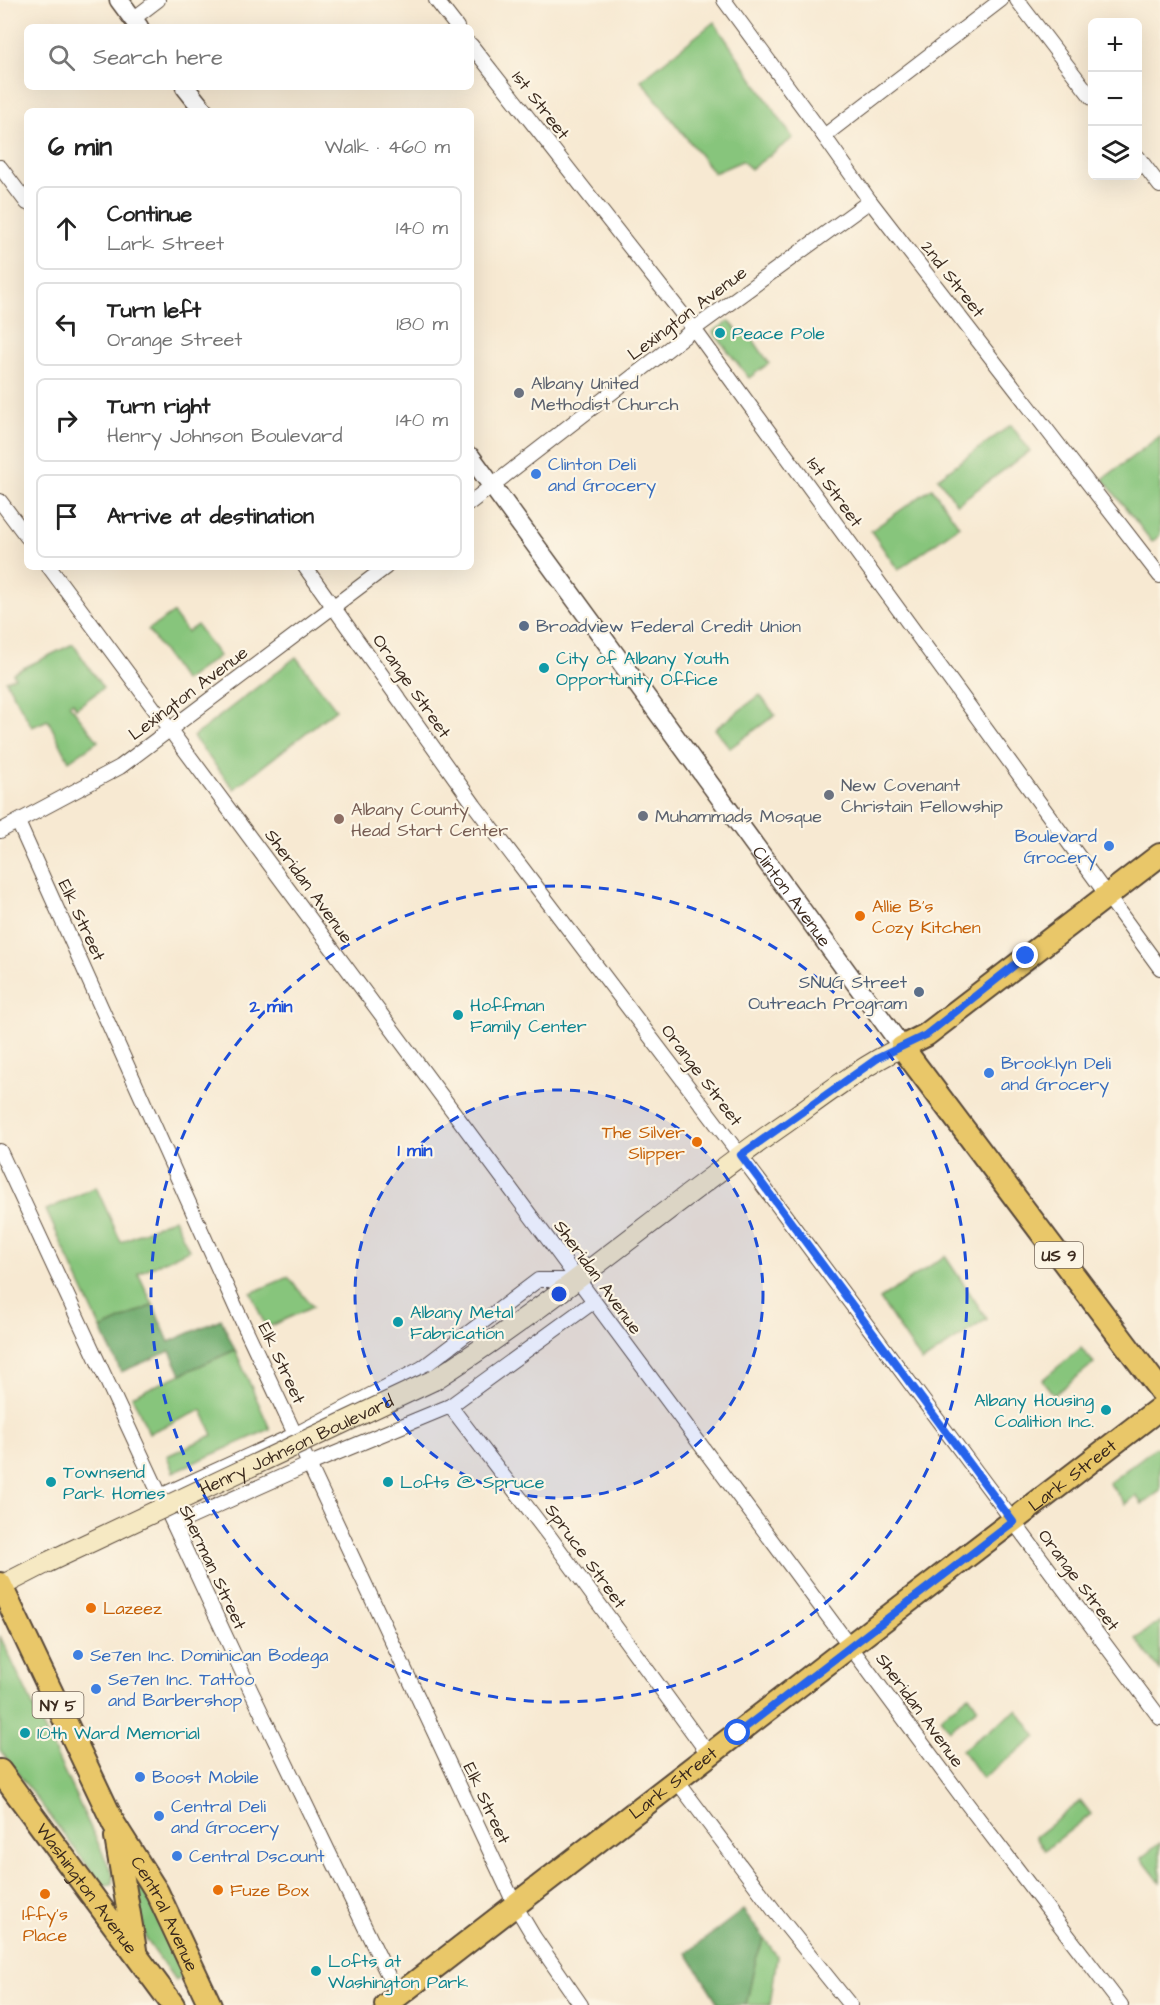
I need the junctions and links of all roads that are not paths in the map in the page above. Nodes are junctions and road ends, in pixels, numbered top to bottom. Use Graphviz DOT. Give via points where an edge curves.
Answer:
graph roads {
  1 [pos="119,0"];
  2 [pos="158,0"];
  3 [pos="436,0"];
  4 [pos="724,0"];
  5 [pos="1001,0"];
  6 [pos="1017,0"];
  7 [pos="136,23"];
  8 [pos="455,24"];
  9 [pos="474,49"];
  10 [pos="187,90"];
  11 [pos="1088,93"];
  12 [pos="202,108"];
  13 [pos="824,136"];
  14 [pos="1142,163"];
  15 [pos="0,167"];
  16 [pos="1160,186"];
  17 [pos="24,198"];
  18 [pos="870,201"];
  19 [pos="694,329"];
  20 [pos="474,461"];
  21 [pos="493,485"];
  22 [pos="474,500"];
  23 [pos="0,501"];
  24 [pos="24,533"];
  25 [pos="1157,566"];
  26 [pos="51,570"];
  27 [pos="307,570"];
  28 [pos="382,570"];
  29 [pos="335,607"];
  30 [pos="170,729"];
  31 [pos="18,822"];
  32 [pos="0,831"];
  33 [pos="1160,855"];
  34 [pos="1107,895"];
  35 [pos="1160,968"];
  36 [pos="902,1047"];
  37 [pos="0,1151"];
  38 [pos="741,1155"];
  39 [pos="578,1280"];
  40 [pos="593,1302"];
  41 [pos="1160,1390"];
  42 [pos="450,1406"];
  43 [pos="1160,1408"];
  44 [pos="296,1434"];
  45 [pos="310,1464"];
  46 [pos="160,1497"];
  47 [pos="1013,1522"];
  48 [pos="174,1526"];
  49 [pos="0,1585"];
  50 [pos="850,1646"];
  51 [pos="1160,1718"];
  52 [pos="710,1756"];
  53 [pos="0,1771"];
  54 [pos="677,1781"];
  55 [pos="114,1824"];
  56 [pos="516,1905"];
  57 [pos="136,1953"];
  58 [pos="392,2001"];
  59 [pos="173,2005"];
  60 [pos="210,2005"];
  61 [pos="581,2005"];
  62 [pos="850,2005"];
  63 [pos="1121,2005"];
  1 -- 7 [label="street"];
  2 -- 7 [label="street"];
  3 -- 8 [label="street"];
  4 -- 13 [label="street, 2nd Street"];
  5 -- 13 [label="street"];
  6 -- 11 [label="street"];
  9 -- 19 [label="street, 1st Street"];
  10 -- 12 [label="street"];
  13 -- 18 [label="street, 2nd Street"];
  14 -- 16 [label="street"];
  15 -- 17 [label="street"];
  18 -- 19 [label="street, Lexington Avenue"];
  18 -- 25 [label="street, 2nd Street"];
  19 -- 21 [label="street, Lexington Avenue"];
  19 -- 34 [label="street, 1st Street"];
  20 -- 21 [label="street, Clinton Avenue"];
  21 -- 22 [label="street, Lexington Avenue"];
  21 -- 36 [label="street, Clinton Avenue"];
  23 -- 24 [label="street"];
  26 -- 30 [label="street, Sheridan Avenue"];
  27 -- 29 [label="street, Orange Street"];
  28 -- 29 [label="street, Lexington Avenue"];
  29 -- 30 [label="street, Lexington Avenue"];
  29 -- 38 [label="street, Orange Street" via="475,806"];
  30 -- 31 [label="street, Lexington Avenue" via="120,767"];
  30 -- 39 [label="street, Sheridan Avenue"];
  31 -- 32 [label="street, Lexington Avenue"];
  31 -- 44 [label="street, Elk Street"];
  33 -- 34 [label="main road, Henry Johnson Boulevard"];
  34 -- 35 [label="street, 1st Street"];
  34 -- 36 [label="main road, Henry Johnson Boulevard" via="926,1035"];
  36 -- 38 [label="main road, Henry Johnson Boulevard" via="878,1058"];
  36 -- 41 [label="main road, Clinton Avenue / US 9"];
  37 -- 46 [label="street, Sherman Street"];
  38 -- 39 [label="main road, Henry Johnson Boulevard"];
  38 -- 47 [label="street, Orange Street"];
  39 -- 40 [label="street, Sheridan Avenue"];
  39 -- 44 [label="street, Henry Johnson Boulevard" via="538,1280 422,1368"];
  39 -- 49 [label="main road, Henry Johnson Boulevard, bridge" via="434,1380"];
  40 -- 42 [label="street"];
  40 -- 50 [label="street, Sheridan Avenue"];
  42 -- 45 [label="street, Henry Johnson Boulevard"];
  42 -- 52 [label="street, Spruce Street"];
  43 -- 47 [label="main road, Lark Street"];
  44 -- 45 [label="street, Elk Street"];
  44 -- 46 [label="street, Henry Johnson Boulevard"];
  45 -- 48 [label="street, Henry Johnson Boulevard"];
  45 -- 56 [label="street, Elk Street"];
  46 -- 48 [label="street, Sherman Street"];
  47 -- 50 [label="main road, Lark Street"];
  47 -- 51 [label="street, Orange Street"];
  48 -- 58 [label="street, Sherman Street"];
  49 -- 55 [label="main road, Central Avenue / NY 5"];
  50 -- 52 [label="main road, Lark Street"];
  50 -- 63 [label="street, Sheridan Avenue"];
  52 -- 54 [label="main road, Lark Street"];
  53 -- 57 [label="main road, Washington Avenue"];
  54 -- 56 [label="main road, Lark Street"];
  54 -- 62 [label="street"];
  55 -- 57 [label="main road, Central Avenue / NY 5"];
  55 -- 60 [label="main road, Central Avenue / NY 5" via="157,1892"];
  56 -- 58 [label="main road, Lark Street"];
  56 -- 61 [label="street, Elk Street"];
  57 -- 59 [label="main road, Washington Avenue / NY 5"];
}
